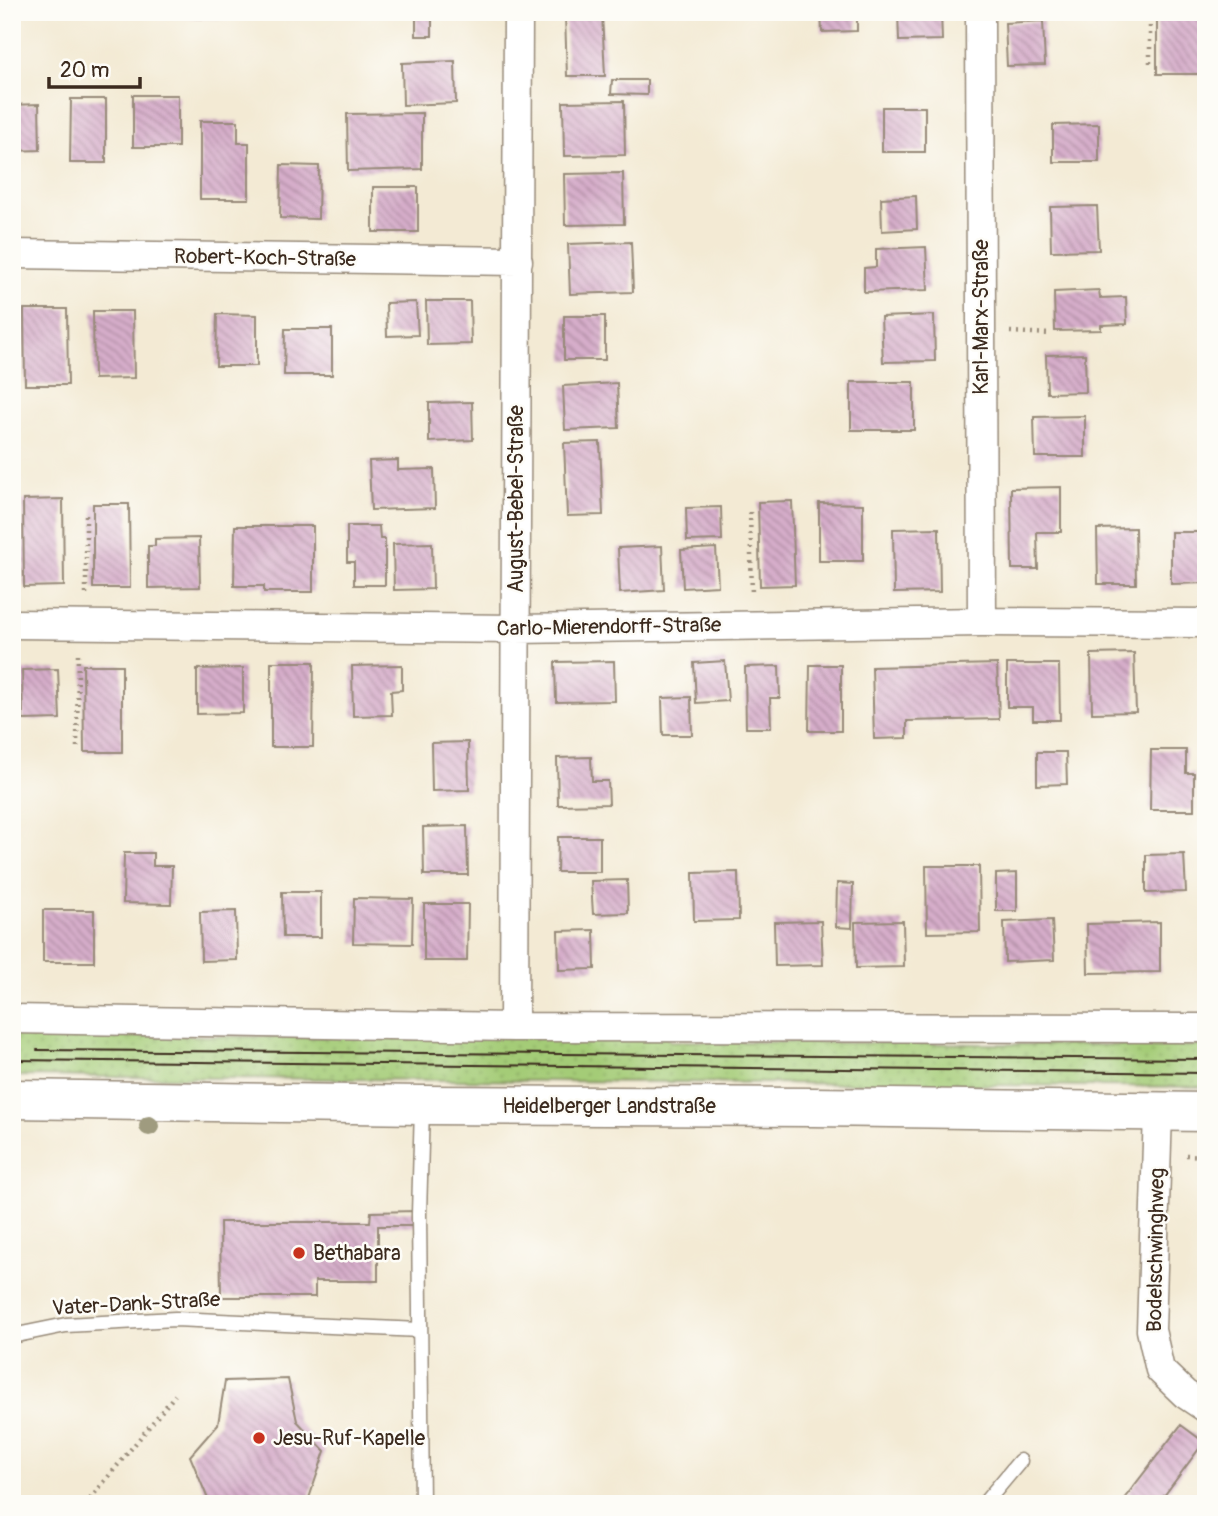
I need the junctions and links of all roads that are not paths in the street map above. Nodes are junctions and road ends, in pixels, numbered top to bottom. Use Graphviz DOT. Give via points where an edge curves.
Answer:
graph roads {
  1 [pos="518,12"];
  2 [pos="980,12"];
  3 [pos="12,254"];
  4 [pos="518,261"];
  5 [pos="982,622"];
  6 [pos="1206,623"];
  7 [pos="12,624"];
  8 [pos="516,629"];
  9 [pos="12,1019"];
  10 [pos="514,1027"];
  11 [pos="1206,1028"];
  12 [pos="12,1099"];
  13 [pos="422,1105"];
  14 [pos="1158,1112"];
  15 [pos="1206,1112"];
  16 [pos="420,1329"];
  17 [pos="12,1336"];
  18 [pos="1206,1408"];
  19 [pos="1020,1461"];
  20 [pos="422,1504"];
  21 [pos="984,1504"];
  1 -- 4 [label="street, August-Bebel-Straße"];
  2 -- 5 [label="street, Karl-Marx-Straße"];
  3 -- 4 [label="street, Robert-Koch-Straße"];
  4 -- 8 [label="street, August-Bebel-Straße"];
  5 -- 6 [label="street, Carlo-Mierendorff-Straße"];
  5 -- 8 [label="street, Carlo-Mierendorff-Straße"];
  7 -- 8 [label="street, Carlo-Mierendorff-Straße"];
  8 -- 10 [label="street, August-Bebel-Straße"];
  9 -- 10 [label="street"];
  10 -- 11 [label="street"];
  12 -- 13 [label="street, Heidelberger Landstraße"];
  13 -- 14 [label="street, Heidelberger Landstraße"];
  13 -- 16 [label="lane"];
  14 -- 15 [label="street, Heidelberger Landstraße"];
  14 -- 18 [label="street, Bodelschwinghweg" via="1152,1330 1160,1370"];
  16 -- 17 [label="lane, Vater-Dank-Straße" via="175,1319 66,1325"];
  16 -- 20 [label="lane"];
  19 -- 21 [label="lane"];
}
